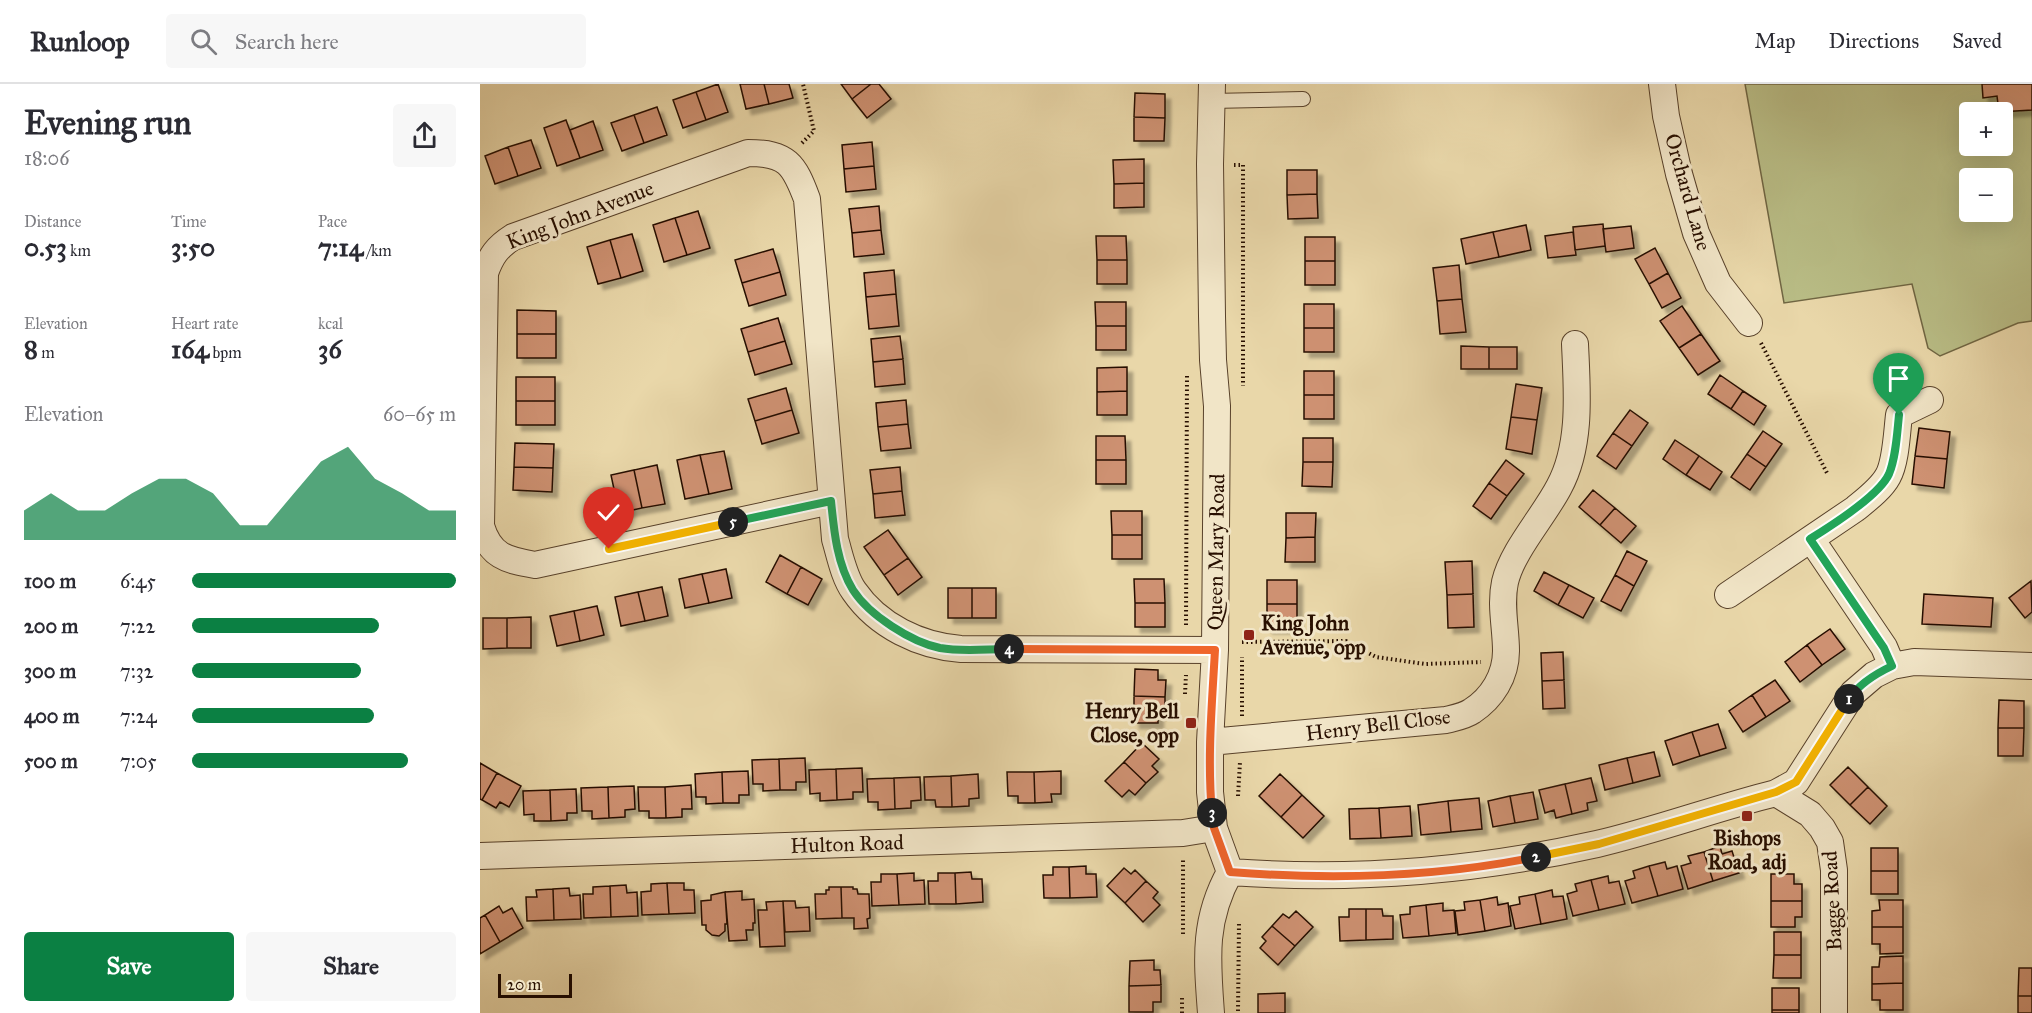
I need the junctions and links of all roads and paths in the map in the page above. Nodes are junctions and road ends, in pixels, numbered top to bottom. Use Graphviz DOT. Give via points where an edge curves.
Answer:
graph roads {
  1 [pos="803,84"];
  2 [pos="1662,84"];
  3 [pos="1211,92"];
  4 [pos="1303,99"];
  5 [pos="785,160"];
  6 [pos="1749,323"];
  7 [pos="1575,344"];
  8 [pos="1187,365"];
  9 [pos="1930,400"];
  10 [pos="1827,473"];
  11 [pos="831,501"];
  12 [pos="1810,539"];
  13 [pos="1728,595"];
  14 [pos="1242,642"];
  15 [pos="1186,649"];
  16 [pos="1215,650"];
  17 [pos="1506,661"];
  18 [pos="1892,666"];
  19 [pos="2032,666"];
  20 [pos="1185,695"];
  21 [pos="1210,742"];
  22 [pos="1776,792"];
  23 [pos="1214,828"];
  24 [pos="1183,833"];
  25 [pos="480,856"];
  26 [pos="1230,872"];
  27 [pos="1239,921"];
  28 [pos="1182,941"];
  29 [pos="1182,989"];
  30 [pos="1182,1013"];
  31 [pos="1211,1013"];
  32 [pos="1238,1013"];
  33 [pos="1834,1013"];
  1 -- 5 [label="path" via="814,131"];
  2 -- 6 [label="street, Orchard Lane" via="1676,162 1696,233 1718,283"];
  3 -- 4 [label="lane"];
  3 -- 16 [label="street, Queen Mary Road" via="1212,316 1217,406"];
  5 -- 11 [label="street" via="800,178 807,199"];
  5 -- 11 [label="street, King John Avenue" via="768,153 748,153 513,237 490,256 485,273 481,526 485,540 497,553 535,565"];
  6 -- 10 [label="path"];
  7 -- 17 [label="street, Henry Bell Close" via="1577,380 1571,460 1505,581"];
  8 -- 15 [label="path"];
  9 -- 12 [label="street" via="1899,415 1888,476 1855,509"];
  11 -- 15 [label="street" via="835,539 853,591 892,627 915,640 961,650"];
  12 -- 13 [label="street"];
  12 -- 18 [label="street" via="1884,648"];
  14 -- 17 [label="path" via="1346,642 1376,657 1425,664"];
  15 -- 16 [label="street"];
  15 -- 20 [label="path"];
  16 -- 21 [label="street, Queen Mary Road"];
  17 -- 21 [label="street, Henry Bell Close" via="1501,680 1488,697 1470,713 1446,720"];
  18 -- 19 [label="street" via="1914,662"];
  18 -- 22 [label="street" via="1853,693 1796,782"];
  21 -- 23 [label="street, Queen Mary Road"];
  22 -- 26 [label="street" via="1599,844 1460,869 1364,875"];
  22 -- 33 [label="street, Bagge Road" via="1810,814 1830,842 1834,870"];
  23 -- 24 [label="street, Hulton Road"];
  23 -- 26 [label="street, Queen Mary Road"];
  24 -- 25 [label="street, Hulton Road"];
  24 -- 28 [label="path"];
  26 -- 31 [label="street" via="1210,923"];
  27 -- 32 [label="path"];
  29 -- 30 [label="path"];
}
